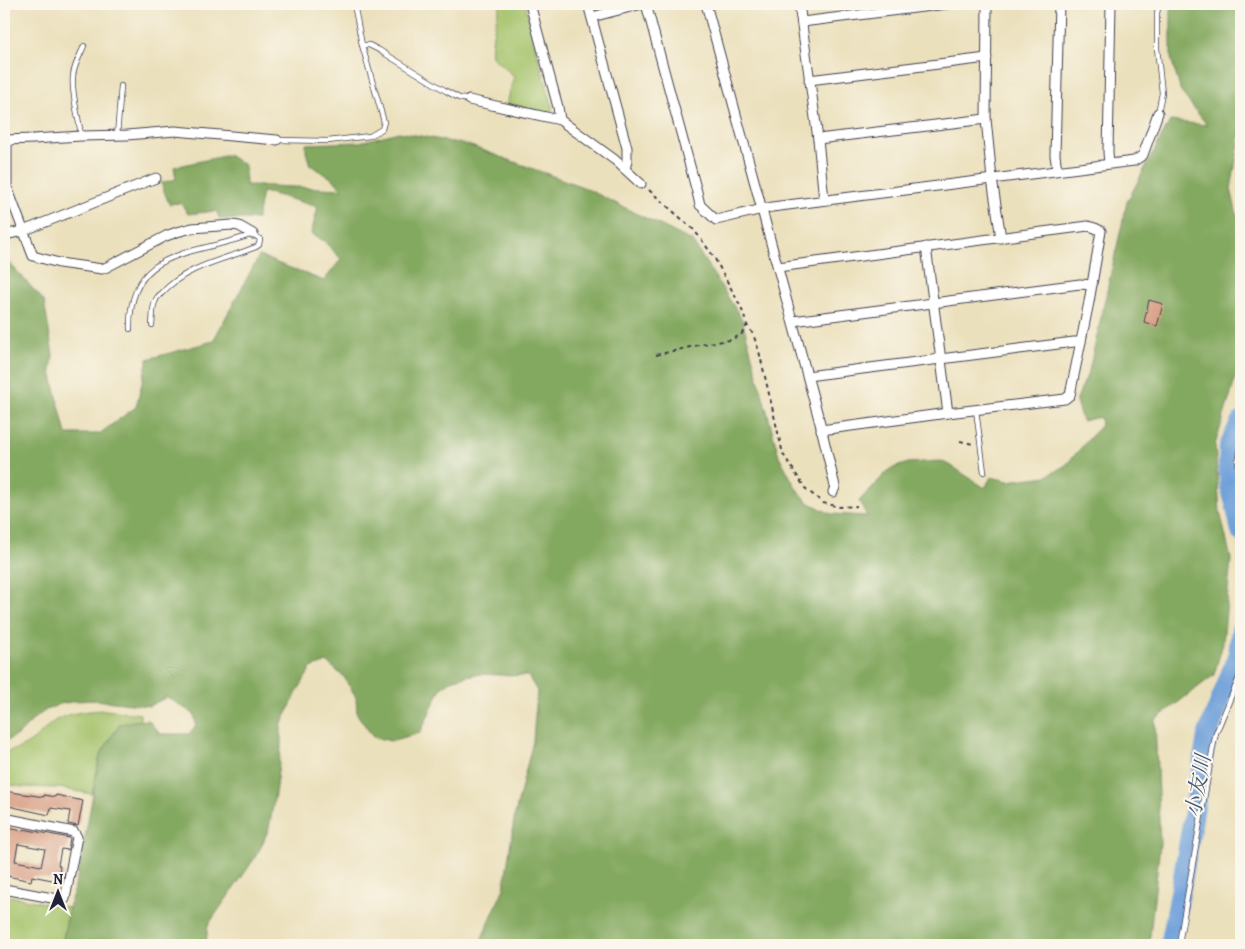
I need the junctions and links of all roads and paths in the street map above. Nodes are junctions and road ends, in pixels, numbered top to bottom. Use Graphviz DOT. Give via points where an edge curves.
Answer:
graph roads {
  1 [pos="354,4"];
  2 [pos="530,4"];
  3 [pos="588,4"];
  4 [pos="642,4"];
  5 [pos="646,4"];
  6 [pos="706,4"];
  7 [pos="799,4"];
  8 [pos="947,4"];
  9 [pos="987,4"];
  10 [pos="1059,4"];
  11 [pos="1111,4"];
  12 [pos="1159,4"];
  13 [pos="592,17"];
  14 [pos="802,22"];
  15 [pos="362,44"];
  16 [pos="84,46"];
  17 [pos="987,58"];
  18 [pos="809,80"];
  19 [pos="121,86"];
  20 [pos="469,100"];
  21 [pos="1158,113"];
  22 [pos="986,119"];
  23 [pos="560,120"];
  24 [pos="80,136"];
  25 [pos="117,136"];
  26 [pos="818,139"];
  27 [pos="5,140"];
  28 [pos="277,140"];
  29 [pos="1109,164"];
  30 [pos="625,169"];
  31 [pos="1057,170"];
  32 [pos="156,178"];
  33 [pos="992,179"];
  34 [pos="641,184"];
  35 [pos="824,200"];
  36 [pos="762,209"];
  37 [pos="23,230"];
  38 [pos="253,234"];
  39 [pos="4,235"];
  40 [pos="1001,238"];
  41 [pos="926,247"];
  42 [pos="778,267"];
  43 [pos="1092,285"];
  44 [pos="934,304"];
  45 [pos="793,321"];
  46 [pos="152,325"];
  47 [pos="747,325"];
  48 [pos="130,329"];
  49 [pos="1081,342"];
  50 [pos="656,355"];
  51 [pos="941,359"];
  52 [pos="807,376"];
  53 [pos="976,410"];
  54 [pos="948,413"];
  55 [pos="821,430"];
  56 [pos="960,441"];
  57 [pos="980,445"];
  58 [pos="1241,448"];
  59 [pos="984,472"];
  60 [pos="1241,477"];
  61 [pos="833,492"];
  62 [pos="857,506"];
  63 [pos="1241,673"];
  64 [pos="4,818"];
  65 [pos="4,889"];
  66 [pos="1180,945"];
  1 -- 15 [label="lane"];
  2 -- 23 [label="street"];
  3 -- 13 [label="street"];
  4 -- 13 [label="street"];
  5 -- 36 [label="street" via="700,205 716,220"];
  6 -- 36 [label="street"];
  7 -- 14 [label="street"];
  8 -- 14 [label="street"];
  9 -- 17 [label="street"];
  10 -- 31 [label="street"];
  11 -- 29 [label="street"];
  12 -- 21 [label="lane" via="1157,48 1162,93"];
  13 -- 30 [label="street" via="627,148"];
  14 -- 18 [label="street"];
  15 -- 20 [label="lane" via="379,50 459,98"];
  15 -- 28 [label="lane" via="384,122 382,129 370,136 328,141"];
  16 -- 24 [label="lane" via="72,84"];
  17 -- 18 [label="street"];
  17 -- 22 [label="street"];
  18 -- 26 [label="street"];
  19 -- 25 [label="lane"];
  20 -- 23 [label="street"];
  21 -- 29 [label="street" via="1143,155 1134,160"];
  22 -- 26 [label="street"];
  22 -- 33 [label="street"];
  23 -- 30 [label="street"];
  24 -- 25 [label="street"];
  24 -- 27 [label="street"];
  25 -- 28 [label="street" via="175,131"];
  26 -- 35 [label="street"];
  27 -- 37 [label="street" via="7,187"];
  29 -- 31 [label="street"];
  30 -- 34 [label="street"];
  31 -- 33 [label="street"];
  32 -- 37 [label="street"];
  33 -- 35 [label="street"];
  33 -- 40 [label="street"];
  34 -- 47 [label="path" via="692,229 714,257"];
  35 -- 36 [label="street"];
  36 -- 42 [label="street"];
  37 -- 38 [label="street" via="33,256 102,269 166,236 192,228 232,224"];
  37 -- 39 [label="street"];
  38 -- 46 [label="lane" via="260,239 256,247 196,269 166,288 154,302"];
  38 -- 48 [label="lane" via="187,252 149,271 134,293"];
  40 -- 41 [label="street"];
  40 -- 43 [label="street" via="1088,226 1101,231"];
  41 -- 42 [label="street"];
  41 -- 44 [label="street"];
  42 -- 45 [label="street"];
  43 -- 44 [label="street"];
  43 -- 49 [label="street"];
  44 -- 45 [label="street"];
  44 -- 51 [label="street"];
  45 -- 52 [label="street"];
  47 -- 50 [label="path" via="741,335 730,340"];
  47 -- 62 [label="path" via="759,351 783,454 806,488 822,503"];
  49 -- 51 [label="street"];
  49 -- 53 [label="street" via="1070,395 1065,400"];
  51 -- 52 [label="street"];
  51 -- 54 [label="street"];
  52 -- 55 [label="street"];
  53 -- 54 [label="street"];
  53 -- 57 [label="lane"];
  54 -- 55 [label="street"];
  55 -- 61 [label="street" via="835,487"];
  56 -- 57 [label="path"];
  57 -- 59 [label="lane"];
  58 -- 60 [label="lane" via="1238,462"];
  63 -- 66 [label="lane" via="1216,733"];
  64 -- 65 [label="street" via="74,832 77,837 66,899"];
}
